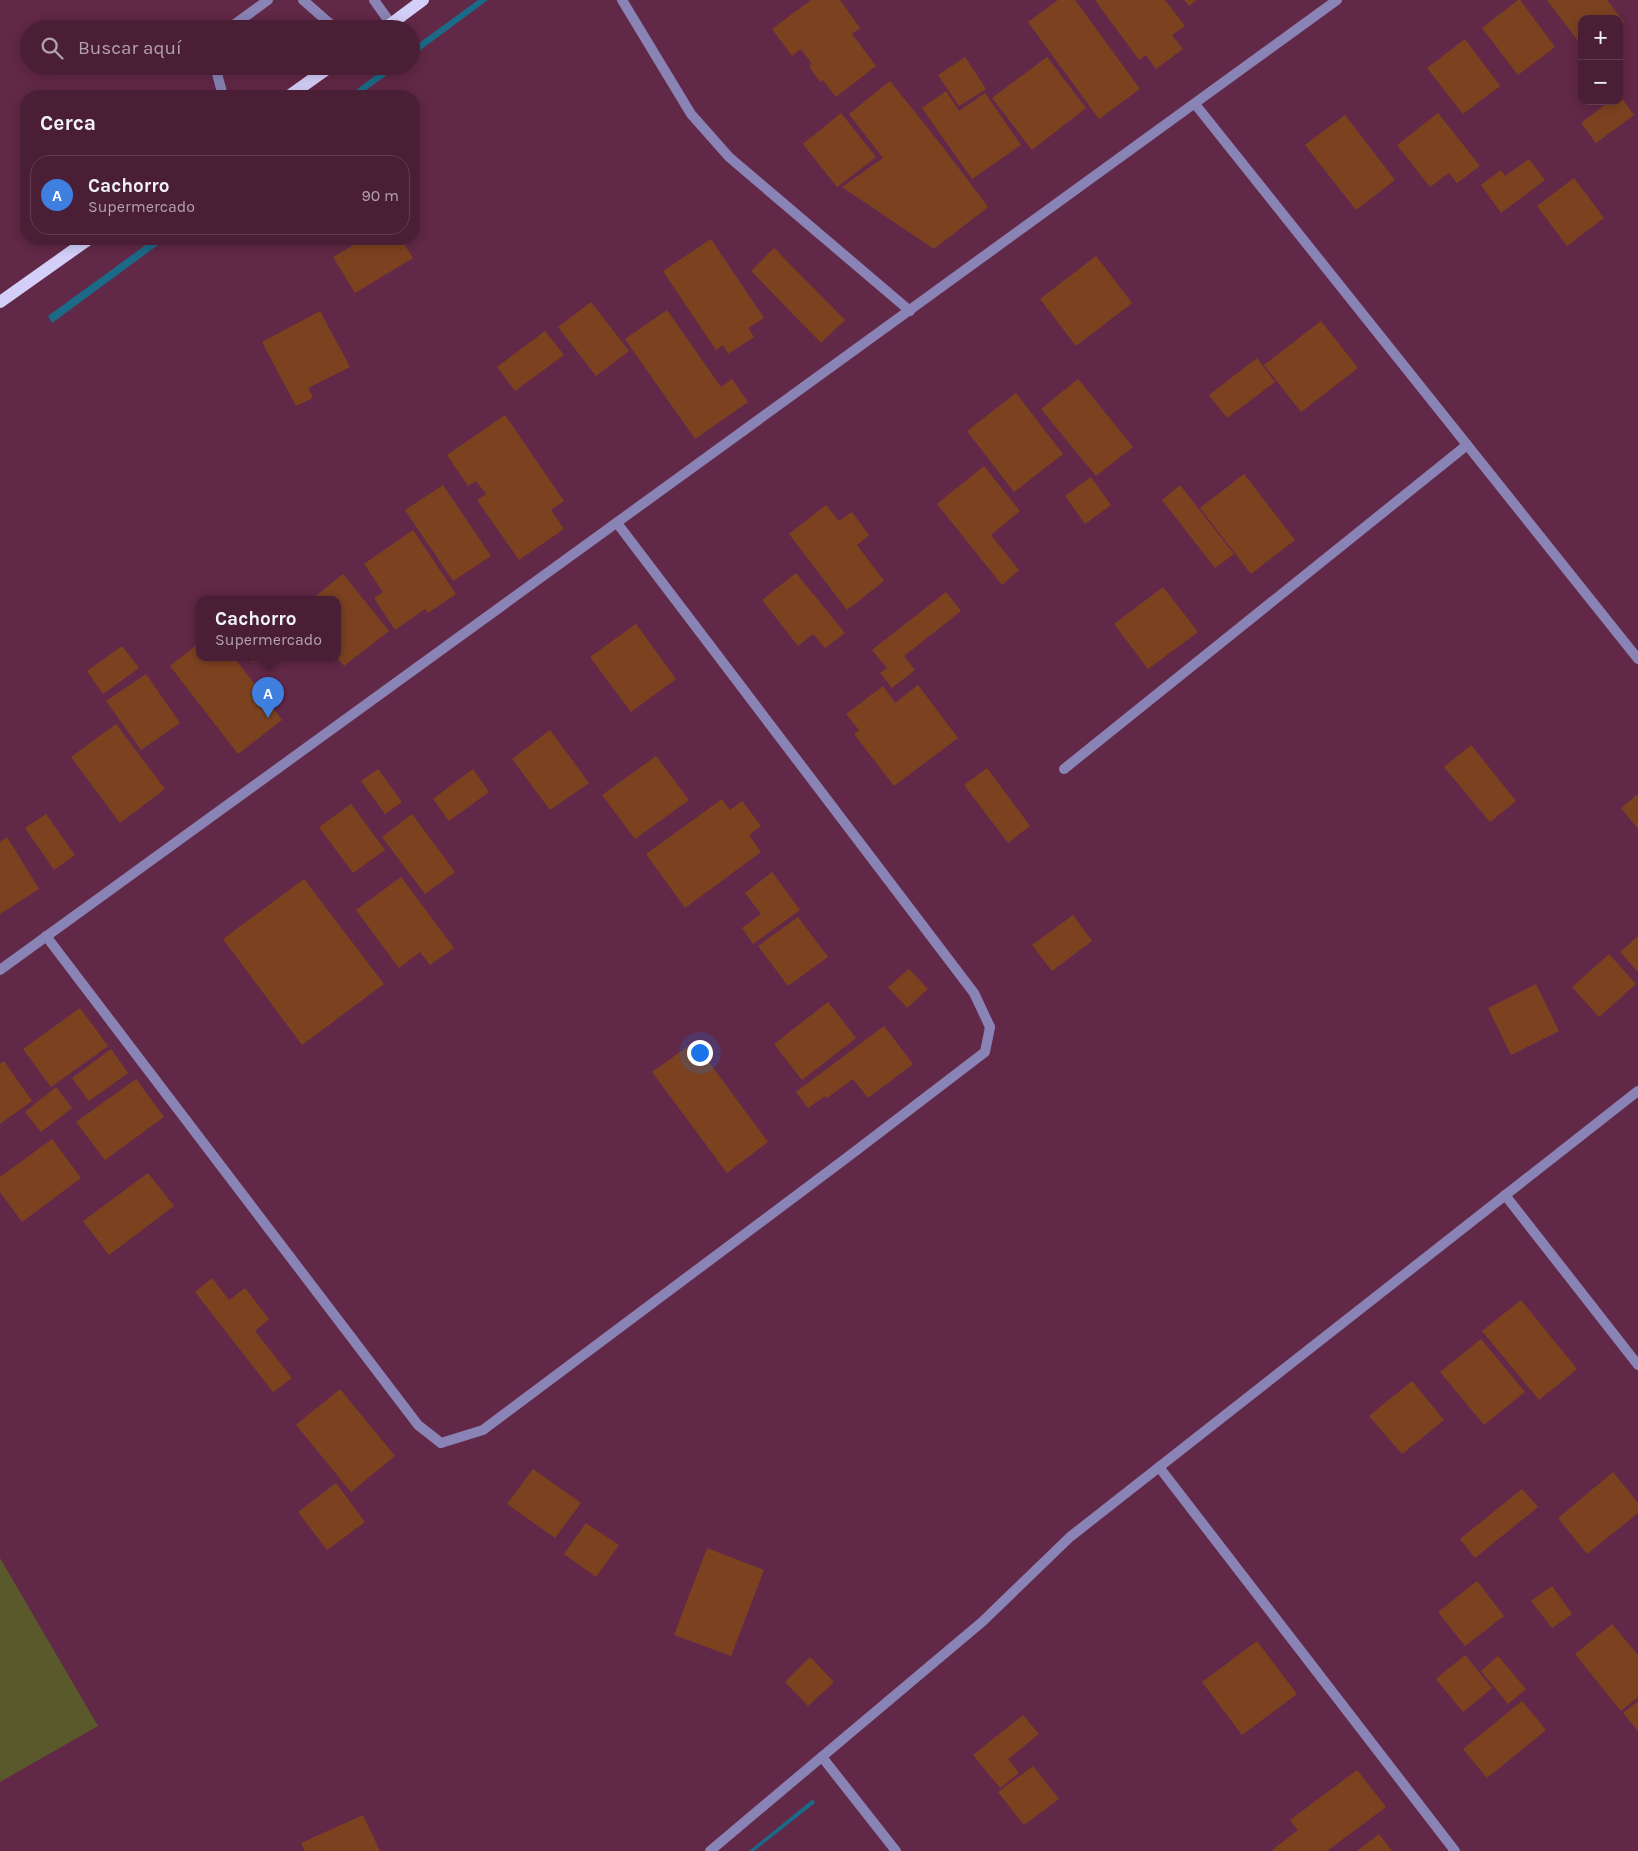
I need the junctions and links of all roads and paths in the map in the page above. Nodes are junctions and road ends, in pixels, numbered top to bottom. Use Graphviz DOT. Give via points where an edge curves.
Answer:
graph roads {
  1 [pos="268,0"];
  2 [pos="303,0"];
  3 [pos="374,0"];
  4 [pos="423,0"];
  5 [pos="622,0"];
  6 [pos="1338,0"];
  7 [pos="240,20"];
  8 [pos="326,20"];
  9 [pos="384,20"];
  10 [pos="395,20"];
  11 [pos="217,75"];
  12 [pos="318,75"];
  13 [pos="221,90"];
  14 [pos="297,90"];
  15 [pos="1195,104"];
  16 [pos="81,245"];
  17 [pos="0,302"];
  18 [pos="910,311"];
  19 [pos="1467,445"];
  20 [pos="617,523"];
  21 [pos="1638,659"];
  22 [pos="1064,769"];
  23 [pos="46,936"];
  24 [pos="0,970"];
  25 [pos="1638,1091"];
  26 [pos="1505,1195"];
  27 [pos="1638,1365"];
  28 [pos="1159,1467"];
  29 [pos="822,1757"];
  30 [pos="710,1851"];
  31 [pos="896,1851"];
  32 [pos="1455,1851"];
  1 -- 7 [label="street"];
  2 -- 8 [label="street"];
  3 -- 9 [label="street"];
  4 -- 10 [label="main road"];
  5 -- 18 [label="street" via="692,114 729,157"];
  6 -- 15 [label="street"];
  11 -- 13 [label="street"];
  12 -- 14 [label="main road"];
  15 -- 18 [label="street"];
  15 -- 19 [label="street"];
  16 -- 17 [label="main road"];
  18 -- 20 [label="street"];
  19 -- 21 [label="street"];
  19 -- 22 [label="street"];
  20 -- 23 [label="street"];
  20 -- 23 [label="street" via="974,993 990,1027 985,1052 483,1430 441,1443 418,1425"];
  23 -- 24 [label="street"];
  25 -- 26 [label="street"];
  26 -- 27 [label="street"];
  26 -- 28 [label="street"];
  28 -- 29 [label="street" via="1070,1537 982,1622"];
  28 -- 32 [label="street"];
  29 -- 30 [label="street"];
  29 -- 31 [label="street"];
}
